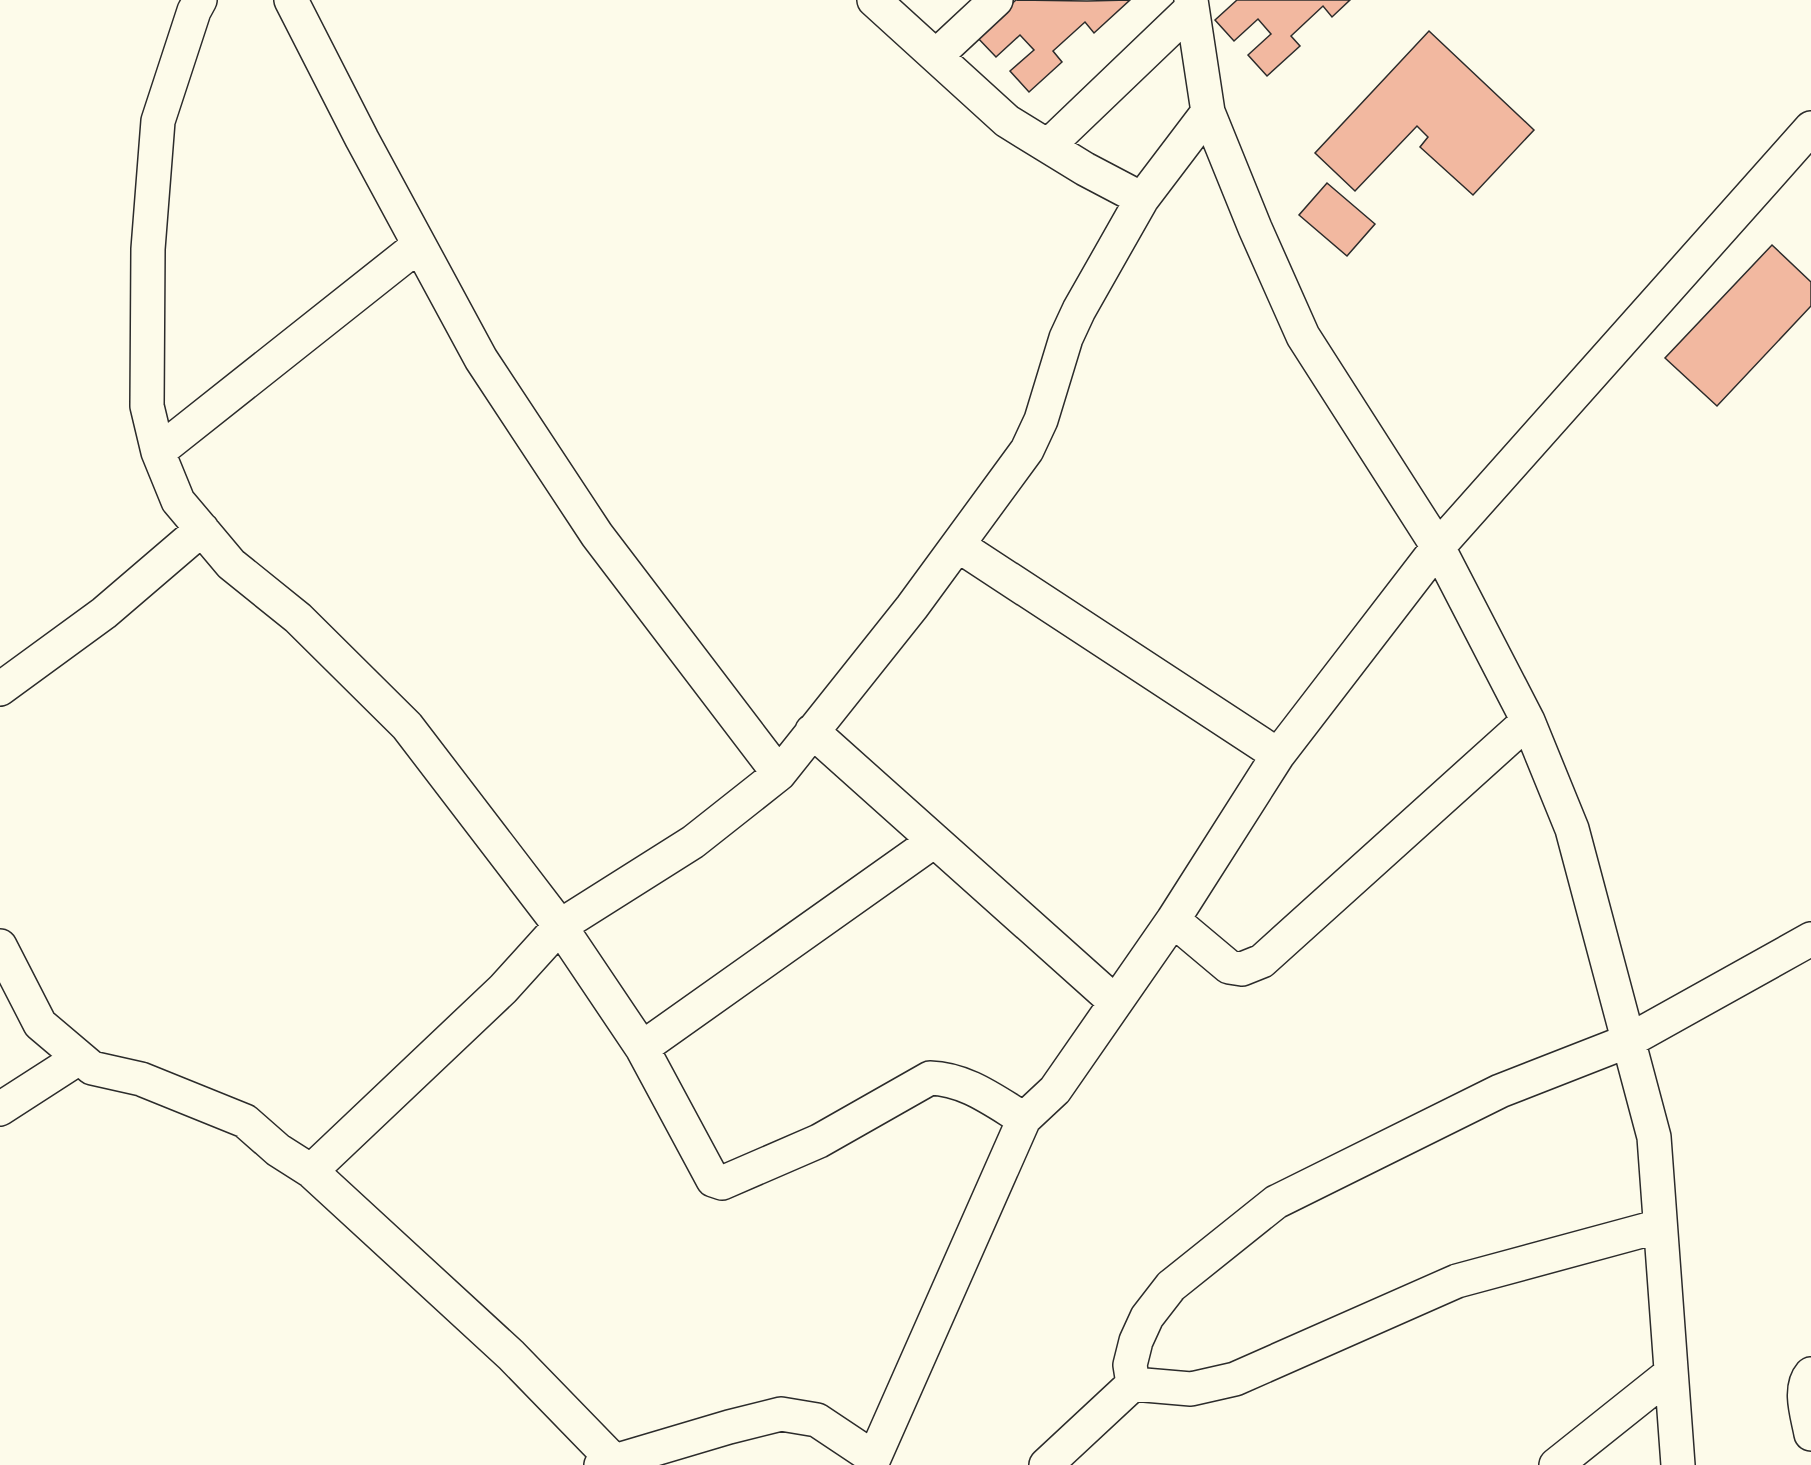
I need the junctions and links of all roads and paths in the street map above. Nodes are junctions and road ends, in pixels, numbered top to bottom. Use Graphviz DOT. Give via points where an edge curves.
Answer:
graph roads {
  1 [pos="200,0"];
  2 [pos="291,0"];
  3 [pos="874,0"];
  4 [pos="996,0"];
  5 [pos="1191,4"];
  6 [pos="937,55"];
  7 [pos="1208,112"];
  8 [pos="1811,128"];
  9 [pos="1048,146"];
  10 [pos="1142,199"];
  11 [pos="419,245"];
  12 [pos="158,452"];
  13 [pos="201,529"];
  14 [pos="958,546"];
  15 [pos="1437,547"];
  16 [pos="0,689"];
  17 [pos="1528,721"];
  18 [pos="812,731"];
  19 [pos="1278,755"];
  20 [pos="779,774"];
  21 [pos="934,841"];
  22 [pos="1173,920"];
  23 [pos="560,926"];
  24 [pos="1811,939"];
  25 [pos="0,946"];
  26 [pos="1115,1002"];
  27 [pos="1628,1041"];
  28 [pos="642,1048"];
  29 [pos="79,1058"];
  30 [pos="0,1109"];
  31 [pos="1024,1119"];
  32 [pos="311,1171"];
  33 [pos="1660,1226"];
  34 [pos="1670,1374"];
  35 [pos="1811,1374"];
  36 [pos="1133,1384"];
  37 [pos="1811,1434"];
  38 [pos="873,1461"];
  39 [pos="607,1463"];
  40 [pos="1046,1465"];
  41 [pos="1556,1465"];
  42 [pos="1678,1465"];
  1 -- 12 [label="street" via="158,121 148,249 147,406"];
  2 -- 11 [label="street"];
  3 -- 6 [label="street"];
  4 -- 6 [label="street"];
  5 -- 7 [label="street"];
  5 -- 9 [label="street"];
  6 -- 9 [label="street" via="1007,121"];
  7 -- 10 [label="street"];
  7 -- 15 [label="street" via="1303,336"];
  8 -- 15 [label="street"];
  9 -- 10 [label="street"];
  10 -- 14 [label="street" via="1065,338 1041,420 1027,450"];
  11 -- 12 [label="street"];
  11 -- 20 [label="street" via="481,359 597,535"];
  12 -- 13 [label="street" via="178,501"];
  13 -- 16 [label="street" via="104,613"];
  13 -- 23 [label="street" via="231,564 298,618 407,726"];
  14 -- 18 [label="street"];
  14 -- 19 [label="street"];
  15 -- 17 [label="street"];
  15 -- 19 [label="street"];
  17 -- 22 [label="street" via="1262,961 1242,969 1229,968"];
  17 -- 27 [label="street" via="1572,829"];
  18 -- 20 [label="street"];
  18 -- 21 [label="street"];
  19 -- 22 [label="street"];
  20 -- 23 [label="street" via="693,842"];
  21 -- 26 [label="street"];
  21 -- 28 [label="street"];
  22 -- 26 [label="street"];
  23 -- 28 [label="street"];
  23 -- 32 [label="street" via="503,989"];
  24 -- 27 [label="street"];
  25 -- 29 [label="street" via="40,1024"];
  26 -- 31 [label="street" via="1055,1090"];
  27 -- 33 [label="street" via="1654,1137"];
  27 -- 36 [label="street" via="1500,1091 1276,1202 1171,1286 1147,1317 1136,1341 1130,1365"];
  28 -- 31 [label="street" via="708,1173 722,1183 819,1141 930,1078 964,1084"];
  29 -- 30 [label="street"];
  29 -- 32 [label="street" via="92,1068 141,1079 245,1121 278,1150"];
  31 -- 38 [label="street"];
  32 -- 39 [label="street" via="511,1354"];
  33 -- 34 [label="street"];
  33 -- 36 [label="street" via="1457,1281 1235,1379 1191,1389"];
  34 -- 41 [label="street"];
  34 -- 42 [label="street"];
  35 -- 37 [label="street" via="1804,1400"];
  36 -- 40 [label="street"];
  38 -- 39 [label="street" via="818,1420 782,1414"];
}
